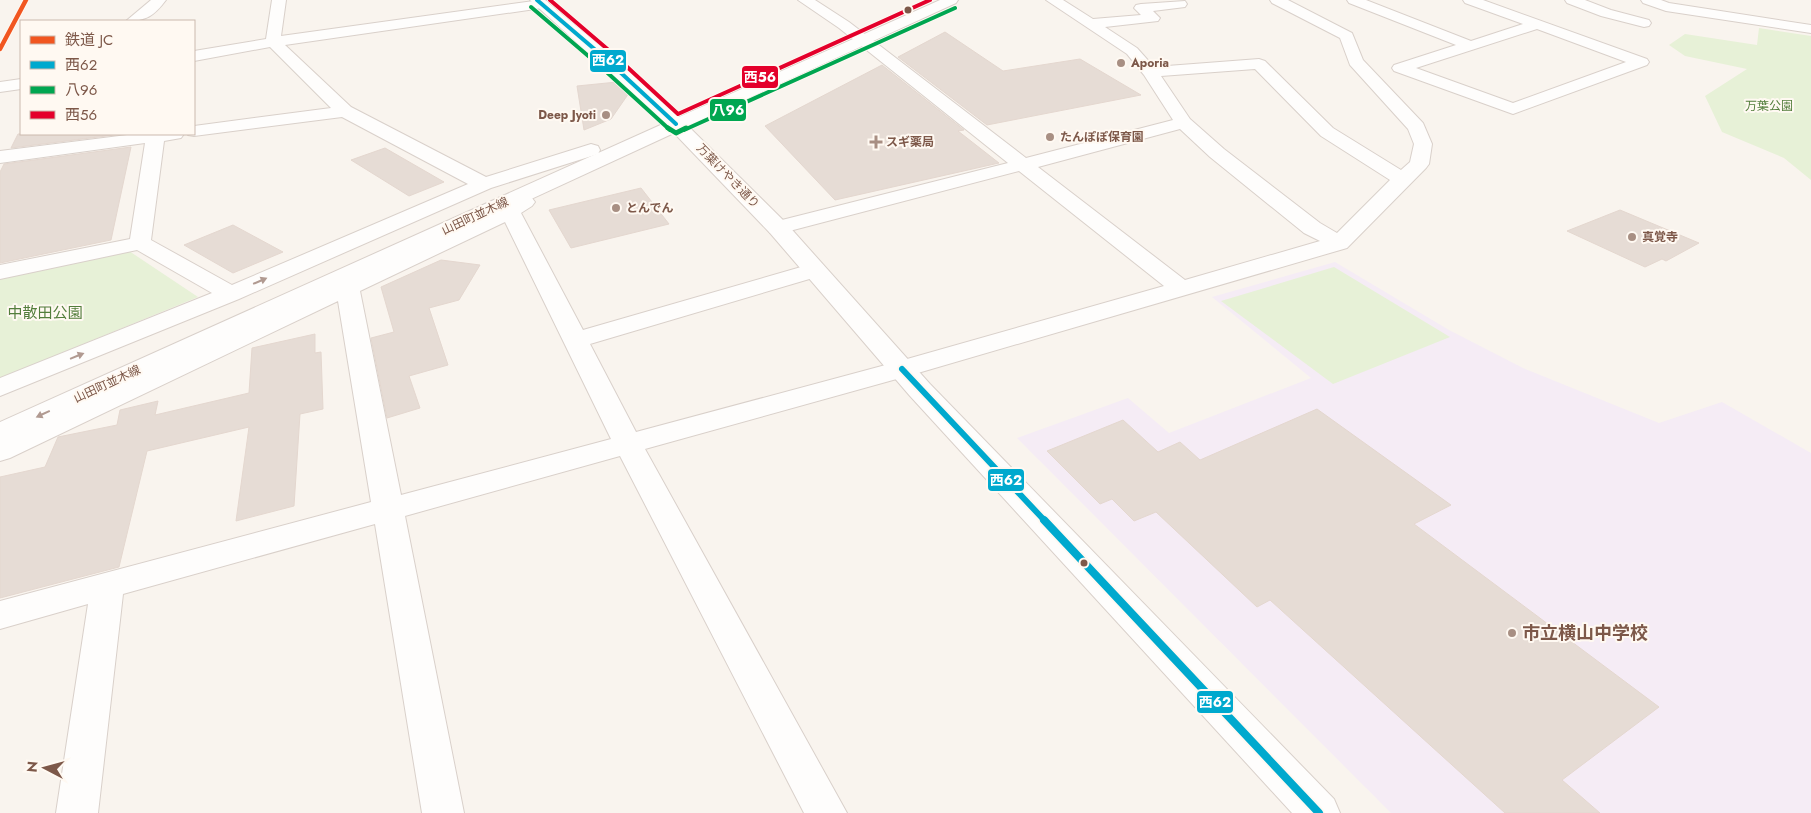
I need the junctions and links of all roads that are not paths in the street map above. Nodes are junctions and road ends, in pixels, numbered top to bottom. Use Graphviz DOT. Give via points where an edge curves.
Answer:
graph roads {
  1 [pos="159,0"];
  2 [pos="280,0"];
  3 [pos="804,0"];
  4 [pos="932,0"];
  5 [pos="951,0"];
  6 [pos="1053,0"];
  7 [pos="1277,0"];
  8 [pos="1354,0"];
  9 [pos="1470,0"];
  10 [pos="1572,0"];
  11 [pos="1648,0"];
  12 [pos="540,2"];
  13 [pos="1180,4"];
  14 [pos="1751,6"];
  15 [pos="134,20"];
  16 [pos="1644,23"];
  17 [pos="1092,24"];
  18 [pos="1539,24"];
  19 [pos="1811,28"];
  20 [pos="860,37"];
  21 [pos="273,42"];
  22 [pos="1471,46"];
  23 [pos="195,56"];
  24 [pos="1150,72"];
  25 [pos="10,86"];
  26 [pos="0,105"];
  27 [pos="345,111"];
  28 [pos="672,120"];
  29 [pos="1184,123"];
  30 [pos="195,131"];
  31 [pos="162,135"];
  32 [pos="0,157"];
  33 [pos="585,159"];
  34 [pos="1023,165"];
  35 [pos="1402,178"];
  36 [pos="484,184"];
  37 [pos="510,211"];
  38 [pos="778,228"];
  39 [pos="140,242"];
  40 [pos="1339,244"];
  41 [pos="815,270"];
  42 [pos="0,272"];
  43 [pos="348,288"];
  44 [pos="1182,289"];
  45 [pos="231,294"];
  46 [pos="575,340"];
  47 [pos="902,370"];
  48 [pos="0,388"];
  49 [pos="0,416"];
  50 [pos="0,433"];
  51 [pos="628,444"];
  52 [pos="0,451"];
  53 [pos="388,509"];
  54 [pos="107,586"];
  55 [pos="0,615"];
  56 [pos="822,811"];
  57 [pos="77,813"];
  58 [pos="443,813"];
  59 [pos="1319,813"];
  1 -- 15 [label="street"];
  2 -- 21 [label="street"];
  3 -- 20 [label="street"];
  4 -- 20 [label="street, 山田町並木線"];
  5 -- 20 [label="street, 山田町並木線"];
  6 -- 17 [label="street"];
  7 -- 35 [label="street" via="1347,36 1356,62 1417,127 1424,144 1419,164"];
  8 -- 22 [label="street"];
  9 -- 18 [label="street"];
  10 -- 16 [label="street"];
  11 -- 19 [label="street" via="1666,6"];
  12 -- 21 [label="street"];
  12 -- 28 [label="street, 万葉けやき通り"];
  13 -- 17 [label="street" via="1141,8 1153,18"];
  14 -- 19 [label="street"];
  17 -- 24 [label="street" via="1132,50"];
  18 -- 22 [label="street"];
  18 -- 22 [label="street" via="1641,62 1513,109 1400,68"];
  20 -- 28 [label="street, 山田町並木線"];
  20 -- 34 [label="street"];
  21 -- 23 [label="street"];
  21 -- 27 [label="street"];
  24 -- 29 [label="street"];
  24 -- 35 [label="street" via="1259,64 1328,132"];
  25 -- 26 [label="street"];
  27 -- 30 [label="street"];
  27 -- 36 [label="street"];
  28 -- 33 [label="street, 山田町並木線"];
  28 -- 38 [label="street, 万葉けやき通り"];
  29 -- 34 [label="street"];
  29 -- 40 [label="street" via="1312,228"];
  31 -- 32 [label="street"];
  31 -- 39 [label="street"];
  33 -- 36 [label="street"];
  33 -- 37 [label="street"];
  33 -- 49 [label="street, 山田町並木線"];
  33 -- 50 [label="street, 山田町並木線, one-way"];
  34 -- 38 [label="street"];
  34 -- 44 [label="street"];
  35 -- 40 [label="street"];
  45 -- 36 [label="street, one-way"];
  37 -- 43 [label="street"];
  37 -- 46 [label="street"];
  38 -- 41 [label="street, 万葉けやき通り"];
  39 -- 42 [label="street"];
  39 -- 45 [label="street"];
  40 -- 44 [label="street"];
  41 -- 46 [label="street"];
  41 -- 47 [label="street, 万葉けやき通り"];
  43 -- 52 [label="street"];
  43 -- 53 [label="street"];
  44 -- 47 [label="street"];
  48 -- 45 [label="street, one-way"];
  46 -- 51 [label="street"];
  47 -- 51 [label="street"];
  47 -- 59 [label="street, 万葉けやき通り"];
  51 -- 53 [label="street"];
  51 -- 56 [label="street"];
  53 -- 54 [label="street"];
  53 -- 58 [label="street"];
  54 -- 55 [label="street"];
  54 -- 57 [label="street"];
}
